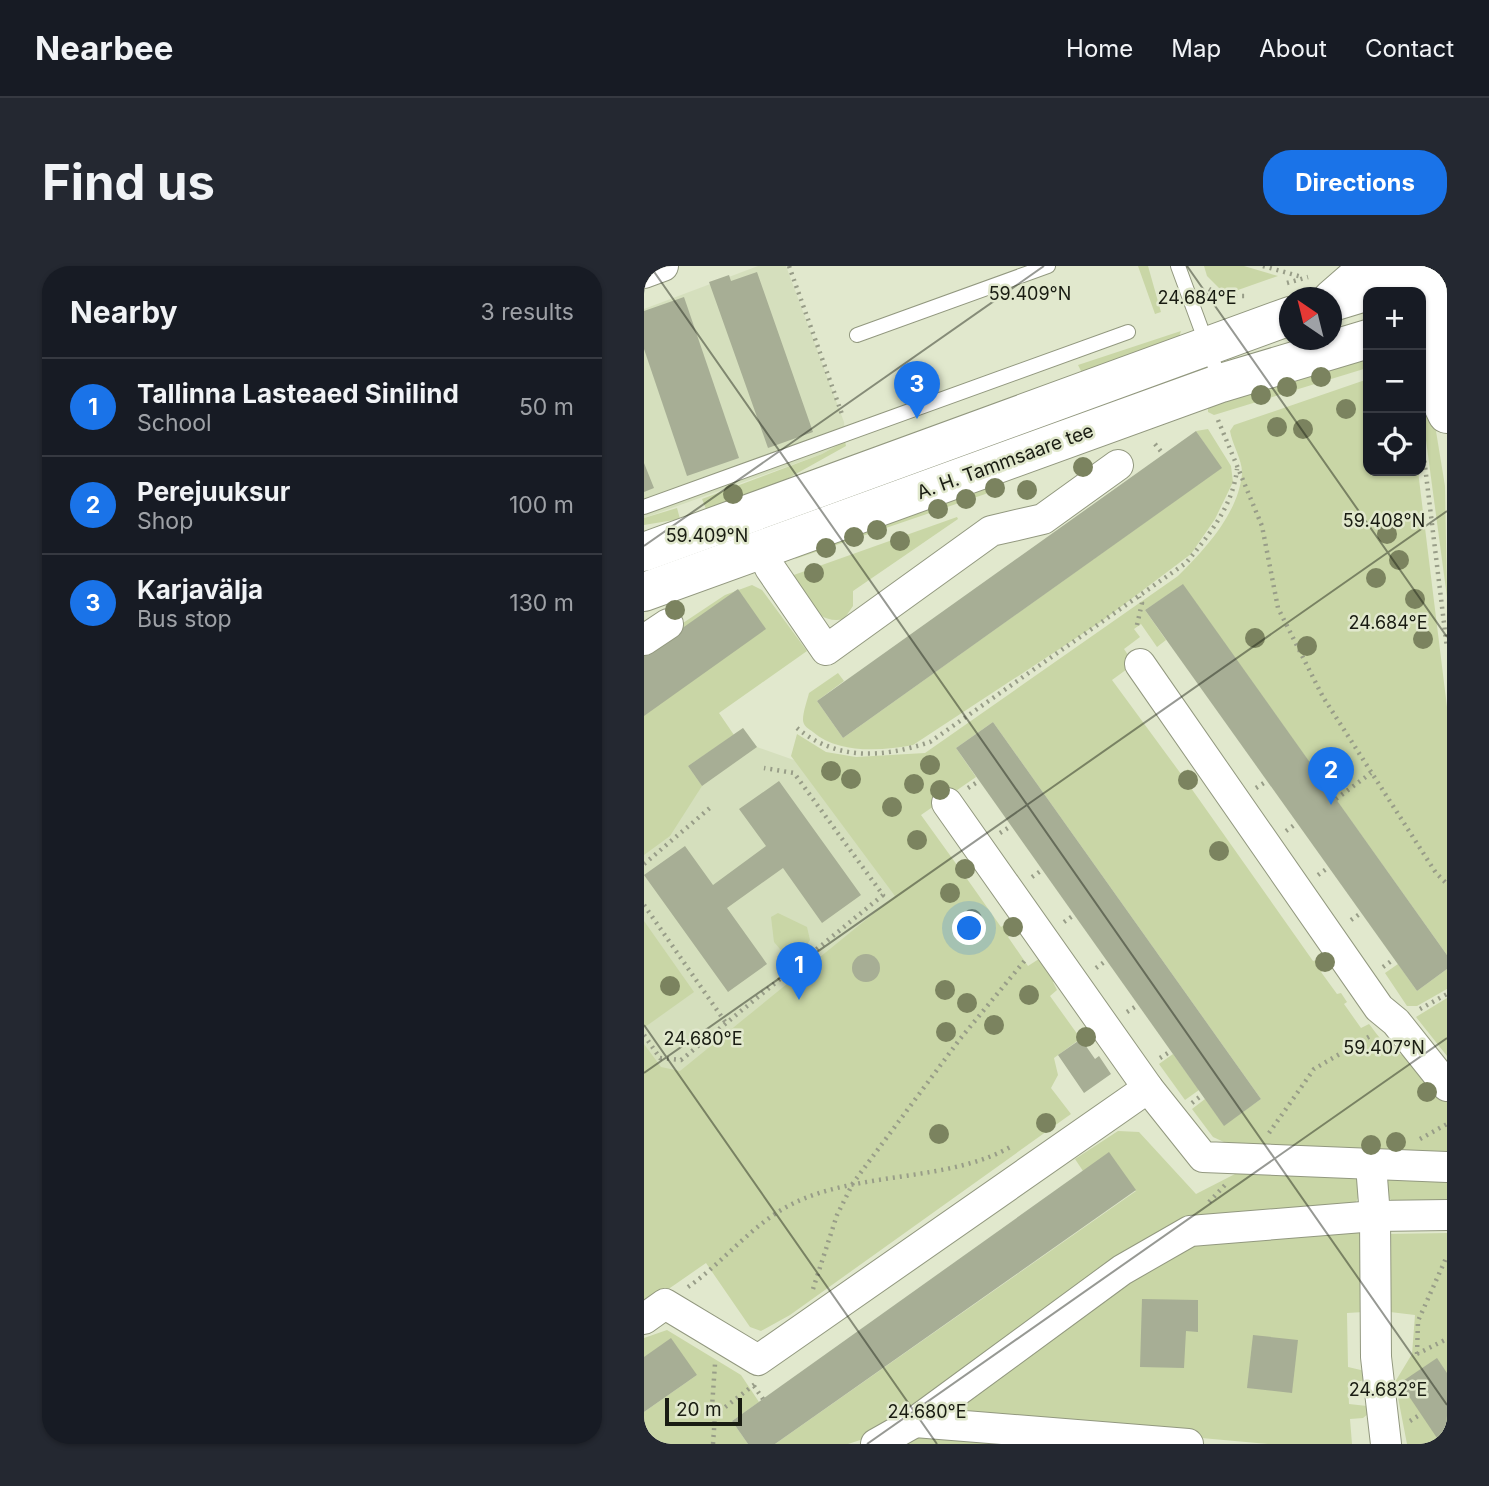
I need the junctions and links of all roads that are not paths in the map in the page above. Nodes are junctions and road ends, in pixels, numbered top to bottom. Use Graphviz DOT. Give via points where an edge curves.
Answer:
graph roads {
  1 [pos="663,266"];
  2 [pos="1048,266"];
  3 [pos="1178,266"];
  4 [pos="1370,266"];
  5 [pos="1439,268"];
  6 [pos="644,273"];
  7 [pos="1333,287"];
  8 [pos="1342,289"];
  9 [pos="1436,319"];
  10 [pos="1279,320"];
  11 [pos="1128,332"];
  12 [pos="857,335"];
  13 [pos="1206,345"];
  14 [pos="1350,352"];
  15 [pos="1426,380"];
  16 [pos="1447,382"];
  17 [pos="1219,402"];
  18 [pos="1447,414"];
  19 [pos="1118,465"];
  20 [pos="644,508"];
  21 [pos="754,531"];
  22 [pos="644,552"];
  23 [pos="644,592"];
  24 [pos="1140,664"];
  25 [pos="947,803"];
  26 [pos="1152,1075"];
  27 [pos="1447,1086"];
  28 [pos="1371,1165"];
  29 [pos="1447,1167"];
  30 [pos="1447,1214"];
  31 [pos="1376,1216"];
  32 [pos="654,1312"];
  33 [pos="915,1422"];
  34 [pos="876,1444"];
  35 [pos="1188,1444"];
  36 [pos="1386,1444"];
  1 -- 6 [label="street"];
  2 -- 12 [label="lane"];
  3 -- 13 [label="lane"];
  4 -- 7 [label="main road"];
  5 -- 8 [label="main road"];
  5 -- 9 [label="main road"];
  9 -- 16 [label="main road"];
  10 -- 13 [label="main road, A. H. Tammsaare tee"];
  11 -- 20 [label="lane"];
  13 -- 17 [label="lane"];
  13 -- 21 [label="main road, A. H. Tammsaare tee"];
  14 -- 17 [label="main road, A. H. Tammsaare tee"];
  15 -- 18 [label="main road"];
  17 -- 21 [label="main road, A. H. Tammsaare tee"];
  19 -- 21 [label="street" via="1043,519 991,531 826,650 770,568"];
  21 -- 22 [label="main road, A. H. Tammsaare tee"];
  21 -- 23 [label="main road, A. H. Tammsaare tee"];
  24 -- 27 [label="street" via="1379,1007"];
  25 -- 26 [label="street" via="1047,945"];
  26 -- 28 [label="street" via="1203,1157"];
  26 -- 32 [label="street" via="821,1315 756,1373"];
  28 -- 29 [label="street"];
  28 -- 31 [label="street"];
  30 -- 31 [label="street"];
  31 -- 33 [label="street" via="1190,1231 1122,1270"];
  31 -- 36 [label="street" via="1376,1357"];
  33 -- 34 [label="street"];
  33 -- 35 [label="street"];
}
